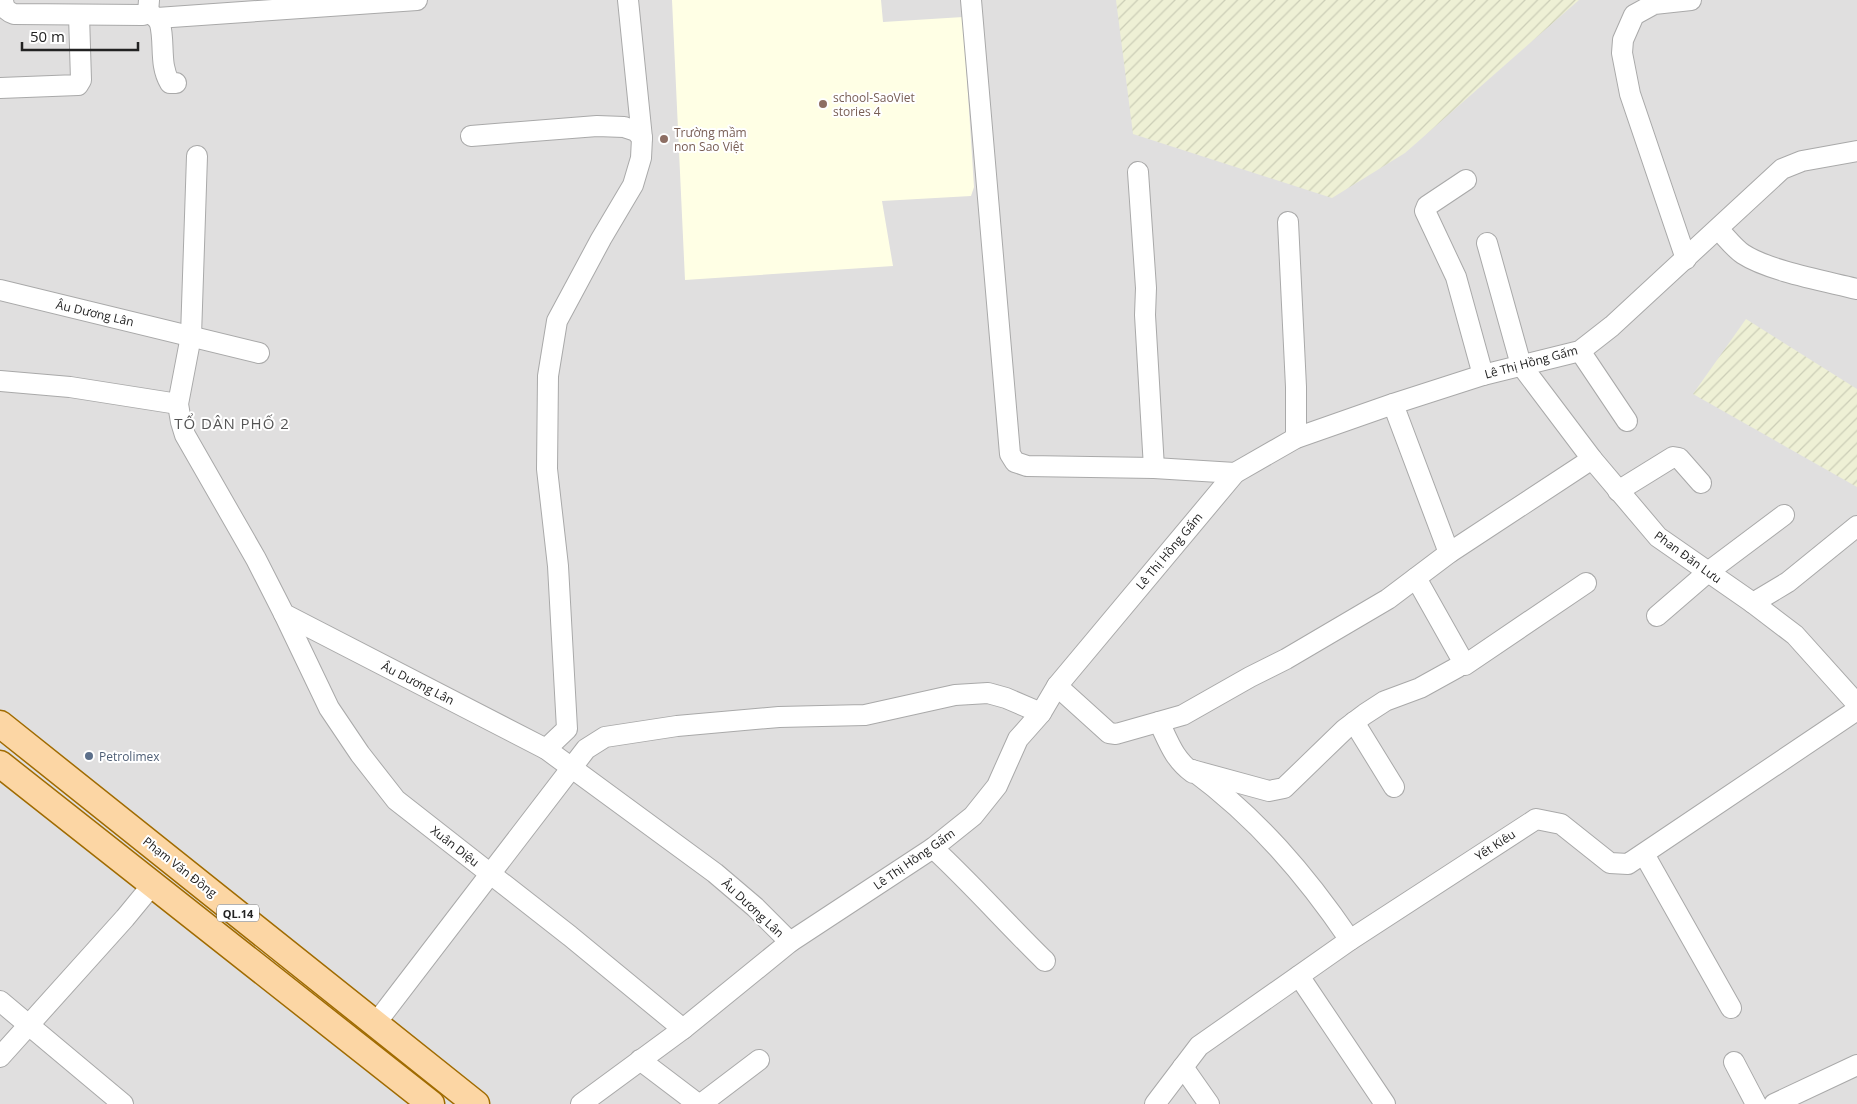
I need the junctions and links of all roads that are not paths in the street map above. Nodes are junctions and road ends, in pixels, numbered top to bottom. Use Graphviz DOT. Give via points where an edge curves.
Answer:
graph roads {
  1 [pos="3,0"];
  2 [pos="417,0"];
  3 [pos="628,0"];
  4 [pos="971,0"];
  5 [pos="1691,0"];
  6 [pos="151,10"];
  7 [pos="79,15"];
  8 [pos="176,83"];
  9 [pos="0,88"];
  10 [pos="471,136"];
  11 [pos="642,138"];
  12 [pos="1857,151"];
  13 [pos="197,156"];
  14 [pos="1138,172"];
  15 [pos="1466,180"];
  16 [pos="1288,222"];
  17 [pos="1718,229"];
  18 [pos="1487,243"];
  19 [pos="1686,259"];
  20 [pos="1857,289"];
  21 [pos="0,290"];
  22 [pos="191,336"];
  23 [pos="1580,351"];
  24 [pos="258,353"];
  25 [pos="1521,365"];
  26 [pos="1483,375"];
  27 [pos="0,381"];
  28 [pos="178,404"];
  29 [pos="1393,404"];
  30 [pos="1628,421"];
  31 [pos="1296,438"];
  32 [pos="1592,459"];
  33 [pos="1154,468"];
  34 [pos="1234,473"];
  35 [pos="1701,483"];
  36 [pos="1618,491"];
  37 [pos="1784,515"];
  38 [pos="1857,526"];
  39 [pos="1450,553"];
  40 [pos="1708,572"];
  41 [pos="1416,578"];
  42 [pos="1586,583"];
  43 [pos="1753,602"];
  44 [pos="284,614"];
  45 [pos="1657,616"];
  46 [pos="1458,667"];
  47 [pos="1057,686"];
  48 [pos="1857,704"];
  49 [pos="1857,710"];
  50 [pos="1041,713"];
  51 [pos="1159,722"];
  52 [pos="1354,722"];
  53 [pos="0,724"];
  54 [pos="546,749"];
  55 [pos="0,764"];
  56 [pos="573,767"];
  57 [pos="1192,770"];
  58 [pos="79,787"];
  59 [pos="1394,787"];
  60 [pos="58,809"];
  61 [pos="933,848"];
  62 [pos="1644,854"];
  63 [pos="491,874"];
  64 [pos="153,884"];
  65 [pos="1350,940"];
  66 [pos="790,942"];
  67 [pos="1045,961"];
  68 [pos="1299,976"];
  69 [pos="0,1001"];
  70 [pos="1731,1008"];
  71 [pos="376,1023"];
  72 [pos="27,1025"];
  73 [pos="683,1029"];
  74 [pos="0,1057"];
  75 [pos="640,1060"];
  76 [pos="759,1060"];
  77 [pos="1734,1062"];
  78 [pos="1857,1065"];
  79 [pos="1184,1066"];
  80 [pos="123,1104"];
  81 [pos="431,1104"];
  82 [pos="476,1104"];
  83 [pos="581,1104"];
  84 [pos="700,1104"];
  85 [pos="1155,1104"];
  86 [pos="1209,1104"];
  87 [pos="1385,1104"];
  88 [pos="1756,1104"];
  89 [pos="1774,1104"];
  1 -- 7 [label="street" via="4,7 14,14"];
  2 -- 6 [label="street"];
  3 -- 11 [label="street"];
  4 -- 33 [label="street" via="1010,454 1015,462 1027,466"];
  5 -- 19 [label="street" via="1654,4 1634,15 1623,40 1622,53 1632,102"];
  6 -- 7 [label="street" via="143,15"];
  6 -- 8 [label="street" via="160,24 167,78 170,83"];
  7 -- 9 [label="street" via="78,85"];
  10 -- 11 [label="street" via="597,126 624,127 636,131"];
  11 -- 54 [label="street" via="641,158 633,185 557,321 548,376 547,469 558,566 567,729"];
  12 -- 17 [label="street, Lê Thị Hồng Gấm" via="1802,161 1782,169"];
  13 -- 22 [label="street"];
  14 -- 33 [label="street"];
  15 -- 26 [label="street" via="1425,211 1456,277"];
  16 -- 31 [label="street"];
  17 -- 19 [label="street, Lê Thị Hồng Gấm"];
  17 -- 20 [label="street" via="1742,253 1755,260"];
  18 -- 25 [label="street"];
  19 -- 23 [label="street, Lê Thị Hồng Gấm"];
  21 -- 22 [label="street, Âu Dương Lân"];
  22 -- 24 [label="street, Âu Dương Lân"];
  22 -- 28 [label="street"];
  23 -- 25 [label="street, Lê Thị Hồng Gấm"];
  23 -- 30 [label="street"];
  25 -- 26 [label="street, Lê Thị Hồng Gấm"];
  25 -- 32 [label="street, Phan Đăn Lưu"];
  26 -- 29 [label="street, Lê Thị Hồng Gấm"];
  27 -- 28 [label="street" via="70,387"];
  28 -- 44 [label="street" via="185,435"];
  29 -- 31 [label="street, Lê Thị Hồng Gấm"];
  29 -- 39 [label="street"];
  31 -- 34 [label="street, Lê Thị Hồng Gấm"];
  32 -- 36 [label="street, Phan Đăn Lưu"];
  32 -- 39 [label="street"];
  33 -- 34 [label="street"];
  34 -- 47 [label="street, Lê Thị Hồng Gấm"];
  35 -- 36 [label="street" via="1679,458 1674,457"];
  36 -- 40 [label="street, Phan Đăn Lưu" via="1658,538"];
  37 -- 40 [label="street"];
  38 -- 43 [label="street" via="1788,582"];
  39 -- 41 [label="street"];
  40 -- 43 [label="street, Phan Đăn Lưu"];
  40 -- 45 [label="street"];
  41 -- 42 [label="street" via="1465,665"];
  41 -- 51 [label="street" via="1388,599 1286,659 1183,714"];
  43 -- 48 [label="street, Phan Đăn Lưu" via="1794,635"];
  44 -- 54 [label="street, Âu Dương Lân"];
  44 -- 63 [label="street, Xuân Diệu" via="329,708 390,793"];
  46 -- 52 [label="street" via="1420,688 1385,701"];
  47 -- 50 [label="street, Lê Thị Hồng Gấm"];
  47 -- 51 [label="street" via="1109,733"];
  49 -- 62 [label="street, Yết Kiêu"];
  50 -- 56 [label="street" via="988,693 955,695 865,715 779,717 678,726 605,737 586,749"];
  50 -- 61 [label="street, Lê Thị Hồng Gấm" via="1018,739 997,786 973,816"];
  51 -- 57 [label="street" via="1178,760 1193,773"];
  52 -- 57 [label="street" via="1277,791"];
  52 -- 59 [label="street"];
  53 -- 58 [label="main road, Phạm Văn Đồng / QL.14"];
  54 -- 56 [label="street, Âu Dương Lân"];
  55 -- 60 [label="main road, QL.14"];
  56 -- 63 [label="street"];
  56 -- 66 [label="street, Âu Dương Lân" via="715,873"];
  57 -- 65 [label="street" via="1231,800 1266,834 1315,891"];
  58 -- 60 [label="main road"];
  58 -- 71 [label="main road, Phạm Văn Đồng / QL.14"];
  60 -- 64 [label="main road, QL.14"];
  61 -- 66 [label="street, Lê Thị Hồng Gấm"];
  61 -- 67 [label="street"];
  62 -- 65 [label="street, Yết Kiêu" via="1628,864 1610,863 1561,824 1536,820"];
  62 -- 70 [label="street"];
  63 -- 71 [label="street"];
  63 -- 73 [label="street, Xuân Diệu"];
  64 -- 72 [label="street"];
  64 -- 81 [label="main road, QL.14"];
  65 -- 68 [label="street, Yết Kiêu"];
  66 -- 73 [label="street, Lê Thị Hồng Gấm"];
  68 -- 79 [label="street, Yết Kiêu" via="1199,1046"];
  68 -- 87 [label="street"];
  69 -- 72 [label="street"];
  71 -- 82 [label="main road, Phạm Văn Đồng / QL.14"];
  72 -- 74 [label="street"];
  72 -- 80 [label="street"];
  73 -- 75 [label="street, Lê Thị Hồng Gấm"];
  75 -- 83 [label="street, Lê Thị Hồng Gấm"];
  75 -- 84 [label="street"];
  76 -- 84 [label="street"];
  77 -- 88 [label="street"];
  78 -- 89 [label="street"];
  79 -- 85 [label="street, Yết Kiêu"];
  79 -- 86 [label="street"];
}
